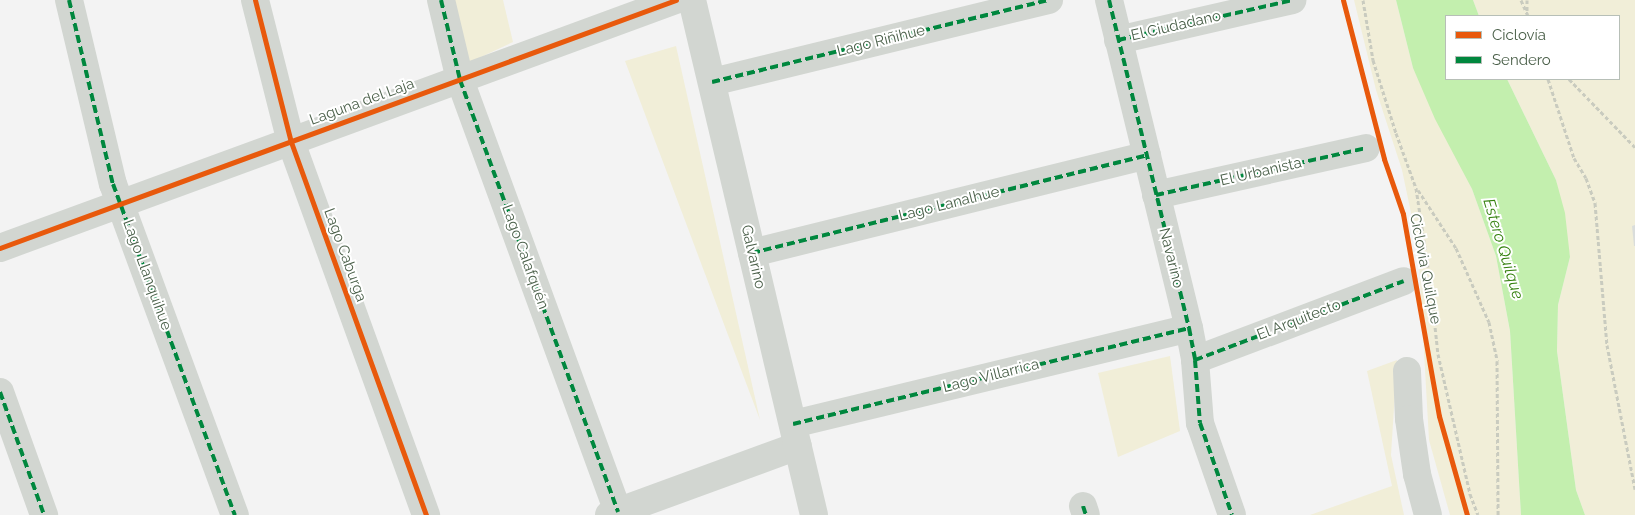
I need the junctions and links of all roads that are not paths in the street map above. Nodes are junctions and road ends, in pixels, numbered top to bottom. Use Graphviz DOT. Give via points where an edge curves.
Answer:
graph roads {
  1 [pos="69,0"];
  2 [pos="255,0"];
  3 [pos="441,0"];
  4 [pos="676,0"];
  5 [pos="692,0"];
  6 [pos="1050,0"];
  7 [pos="1109,0"];
  8 [pos="1292,0"];
  9 [pos="1118,40"];
  10 [pos="460,80"];
  11 [pos="712,82"];
  12 [pos="291,142"];
  13 [pos="1366,148"];
  14 [pos="1147,155"];
  15 [pos="1156,196"];
  16 [pos="121,204"];
  17 [pos="0,248"];
  18 [pos="752,253"];
  19 [pos="1404,281"];
  20 [pos="1189,328"];
  21 [pos="1195,360"];
  22 [pos="1407,371"];
  23 [pos="0,392"];
  24 [pos="795,435"];
  25 [pos="614,514"];
  26 [pos="44,515"];
  27 [pos="235,515"];
  28 [pos="426,515"];
  29 [pos="814,515"];
  30 [pos="1232,515"];
  31 [pos="1428,515"];
  1 -- 16 [label="street, Lago Llanquihue" via="113,184"];
  2 -- 12 [label="street, Lago Caburga"];
  3 -- 10 [label="street, Lago Calafquén"];
  4 -- 10 [label="street, Laguna del Laja"];
  5 -- 11 [label="street, Galvarino"];
  6 -- 11 [label="street, Lago Riñihue"];
  7 -- 9 [label="street, Navarino"];
  8 -- 9 [label="street, El Ciudadano"];
  9 -- 14 [label="street, Navarino"];
  10 -- 12 [label="street, Laguna del Laja"];
  10 -- 25 [label="street, Lago Calafquén"];
  11 -- 18 [label="street, Galvarino"];
  12 -- 16 [label="street, Laguna del Laja"];
  12 -- 28 [label="street, Lago Caburga"];
  13 -- 15 [label="street, El Urbanista"];
  14 -- 15 [label="street, Navarino"];
  14 -- 18 [label="street, Lago Lanalhue"];
  15 -- 20 [label="street, Navarino"];
  16 -- 17 [label="street, Laguna del Laja"];
  16 -- 27 [label="street, Lago Llanquihue"];
  18 -- 24 [label="street, Galvarino"];
  19 -- 21 [label="street, El Arquitecto"];
  20 -- 21 [label="street, Navarino"];
  20 -- 24 [label="street, Lago Villarrica"];
  21 -- 30 [label="street, Navarino" via="1200,423"];
  22 -- 31 [label="street" via="1409,420"];
  23 -- 26 [label="street"];
  24 -- 25 [label="street, Lago Villarrica"];
  24 -- 29 [label="street, Galvarino"];
}
